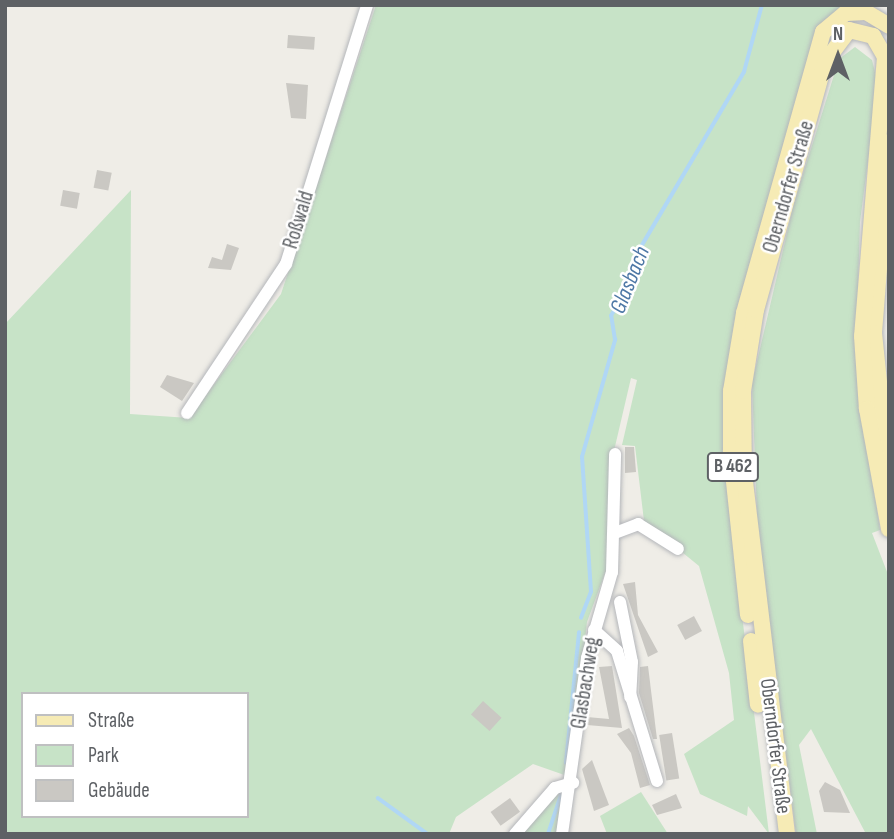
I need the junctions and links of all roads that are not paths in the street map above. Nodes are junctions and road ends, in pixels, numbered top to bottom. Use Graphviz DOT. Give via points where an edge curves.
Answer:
graph roads {
  1 [pos="367,5"];
  2 [pos="889,26"];
  3 [pos="889,142"];
  4 [pos="187,413"];
  5 [pos="615,454"];
  6 [pos="889,477"];
  7 [pos="889,529"];
  8 [pos="615,533"];
  9 [pos="678,550"];
  10 [pos="620,602"];
  11 [pos="594,630"];
  12 [pos="628,698"];
  13 [pos="657,781"];
  14 [pos="573,783"];
  15 [pos="515,834"];
  16 [pos="562,834"];
  17 [pos="776,834"];
  18 [pos="786,834"];
  1 -- 4 [label="street, Roßwald" via="286,264"];
  2 -- 17 [label="main road, Oberndorfer Straße / B 462" via="866,12 846,13 823,32 782,166 733,372 732,462"];
  3 -- 6 [label="main road" via="874,334"];
  5 -- 8 [label="street, Glasbachweg"];
  7 -- 18 [label="main road, Oberndorfer Straße / B 462" via="863,359 865,251 885,57 869,33 849,30 832,46 818,87 755,310 743,391 744,476"];
  8 -- 9 [label="street" via="638,524"];
  8 -- 11 [label="street, Glasbachweg" via="612,572"];
  10 -- 12 [label="street" via="632,662 634,694"];
  11 -- 12 [label="street" via="617,651"];
  11 -- 14 [label="street, Glasbachweg"];
  12 -- 13 [label="street"];
  14 -- 15 [label="street" via="555,788"];
  14 -- 16 [label="street, Glasbachweg"];
}
